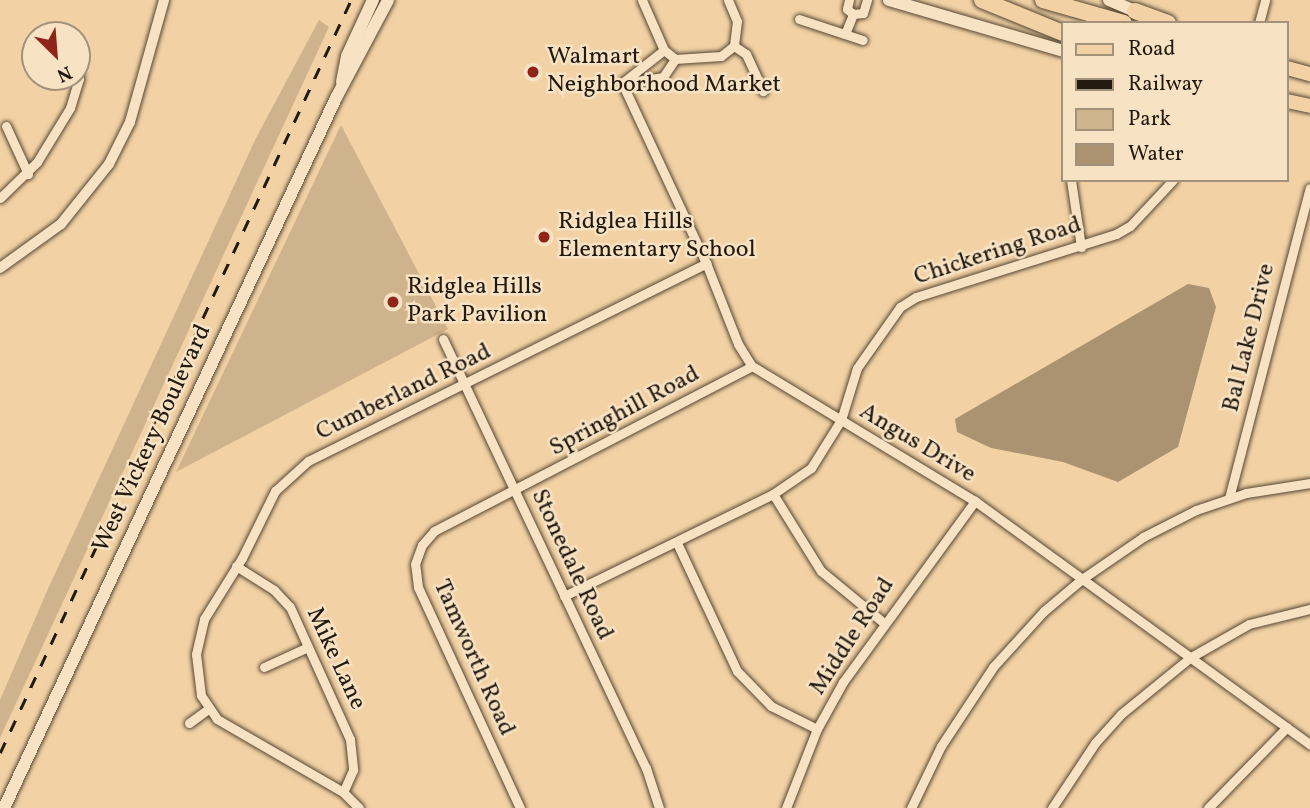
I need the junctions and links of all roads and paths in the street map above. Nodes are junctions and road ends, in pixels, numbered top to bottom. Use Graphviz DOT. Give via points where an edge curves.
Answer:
graph roads {
  1 [pos="164,0"];
  2 [pos="373,0"];
  3 [pos="388,0"];
  4 [pos="642,0"];
  5 [pos="727,0"];
  6 [pos="849,0"];
  7 [pos="867,0"];
  8 [pos="889,0"];
  9 [pos="982,0"];
  10 [pos="1043,0"];
  11 [pos="1109,0"];
  12 [pos="1265,0"];
  13 [pos="1132,11"];
  14 [pos="853,15"];
  15 [pos="799,19"];
  16 [pos="1162,21"];
  17 [pos="1260,21"];
  18 [pos="1062,33"];
  19 [pos="845,34"];
  20 [pos="863,40"];
  21 [pos="734,46"];
  22 [pos="664,50"];
  23 [pos="1062,51"];
  24 [pos="676,59"];
  25 [pos="1289,69"];
  26 [pos="1310,74"];
  27 [pos="622,83"];
  28 [pos="340,89"];
  29 [pos="75,91"];
  30 [pos="763,91"];
  31 [pos="1289,101"];
  32 [pos="1310,106"];
  33 [pos="6,126"];
  34 [pos="28,174"];
  35 [pos="1071,182"];
  36 [pos="1172,182"];
  37 [pos="1310,188"];
  38 [pos="0,198"];
  39 [pos="1081,247"];
  40 [pos="706,263"];
  41 [pos="0,268"];
  42 [pos="443,340"];
  43 [pos="752,366"];
  44 [pos="465,386"];
  45 [pos="841,420"];
  46 [pos="1310,483"];
  47 [pos="514,490"];
  48 [pos="773,494"];
  49 [pos="1229,498"];
  50 [pos="975,501"];
  51 [pos="677,542"];
  52 [pos="236,566"];
  53 [pos="1082,579"];
  54 [pos="564,596"];
  55 [pos="1310,609"];
  56 [pos="884,623"];
  57 [pos="308,647"];
  58 [pos="1191,657"];
  59 [pos="264,667"];
  60 [pos="208,709"];
  61 [pos="190,723"];
  62 [pos="1287,727"];
  63 [pos="817,729"];
  64 [pos="1310,744"];
  65 [pos="343,792"];
  66 [pos="4,808"];
  67 [pos="359,808"];
  68 [pos="520,808"];
  69 [pos="659,808"];
  70 [pos="786,808"];
  71 [pos="911,808"];
  72 [pos="1052,808"];
  73 [pos="1208,808"];
  1 -- 41 [label="street" via="134,109 109,164 61,225"];
  2 -- 28 [label="main road, West Vickery Boulevard" via="346,56"];
  3 -- 28 [label="main road, West Vickery Boulevard"];
  4 -- 22 [label="street"];
  5 -- 21 [label="street" via="737,21"];
  6 -- 14 [label="street" via="846,9"];
  7 -- 14 [label="street" via="863,13"];
  8 -- 23 [label="main road"];
  9 -- 18 [label="highway"];
  10 -- 13 [label="highway"];
  11 -- 13 [label="main road"];
  12 -- 17 [label="street"];
  13 -- 16 [label="highway"];
  14 -- 19 [label="street"];
  15 -- 19 [label="street"];
  19 -- 20 [label="street"];
  21 -- 24 [label="street" via="721,56"];
  21 -- 30 [label="street" via="746,54"];
  22 -- 24 [label="street"];
  22 -- 27 [label="street"];
  24 -- 27 [label="street" via="663,77"];
  25 -- 26 [label="main road"];
  27 -- 40 [label="street, Angus Drive"];
  28 -- 66 [label="main road, West Vickery Boulevard"];
  29 -- 34 [label="street" via="70,108"];
  31 -- 32 [label="main road"];
  33 -- 34 [label="street"];
  34 -- 38 [label="street"];
  35 -- 39 [label="street"];
  36 -- 39 [label="street, Chickering Road" via="1130,226"];
  37 -- 49 [label="street, Bal Lake Drive"];
  39 -- 45 [label="street, Chickering Road" via="916,297 900,307 857,368"];
  40 -- 43 [label="street, Angus Drive" via="738,344"];
  40 -- 44 [label="street, Cumberland Road"];
  42 -- 44 [label="street, Stonedale Road"];
  43 -- 45 [label="street, Angus Drive"];
  43 -- 47 [label="street, Springhill Road"];
  44 -- 47 [label="street, Stonedale Road"];
  44 -- 52 [label="street, Cumberland Road" via="308,461 275,491"];
  45 -- 48 [label="street, Chickering Road" via="811,468"];
  45 -- 50 [label="street, Angus Drive"];
  46 -- 49 [label="street"];
  47 -- 54 [label="street, Stonedale Road"];
  47 -- 68 [label="street, Tamworth Road" via="434,531 415,564 424,601"];
  48 -- 51 [label="street, Chickering Road"];
  48 -- 56 [label="street" via="821,571"];
  49 -- 53 [label="street" via="1143,537"];
  50 -- 53 [label="street, Angus Drive"];
  50 -- 56 [label="street, Middle Road"];
  51 -- 54 [label="street, Chickering Road"];
  51 -- 63 [label="street" via="737,671 771,706"];
  52 -- 57 [label="street, Mike Lane" via="285,600"];
  52 -- 60 [label="street" via="214,597 199,638 196,676"];
  53 -- 58 [label="street, Angus Drive"];
  53 -- 71 [label="street" via="1044,611 993,667 941,746"];
  54 -- 69 [label="street, Stonedale Road" via="646,768"];
  55 -- 58 [label="street" via="1249,624"];
  56 -- 63 [label="street, Middle Road"];
  57 -- 59 [label="street"];
  57 -- 65 [label="street, Mike Lane" via="350,739 353,770"];
  58 -- 62 [label="street, Angus Drive"];
  58 -- 72 [label="street" via="1112,724"];
  60 -- 61 [label="street"];
  60 -- 65 [label="street" via="229,727"];
  62 -- 64 [label="street, Angus Drive"];
  62 -- 73 [label="street"];
  63 -- 70 [label="street, Middle Road"];
  65 -- 67 [label="street"];
}
